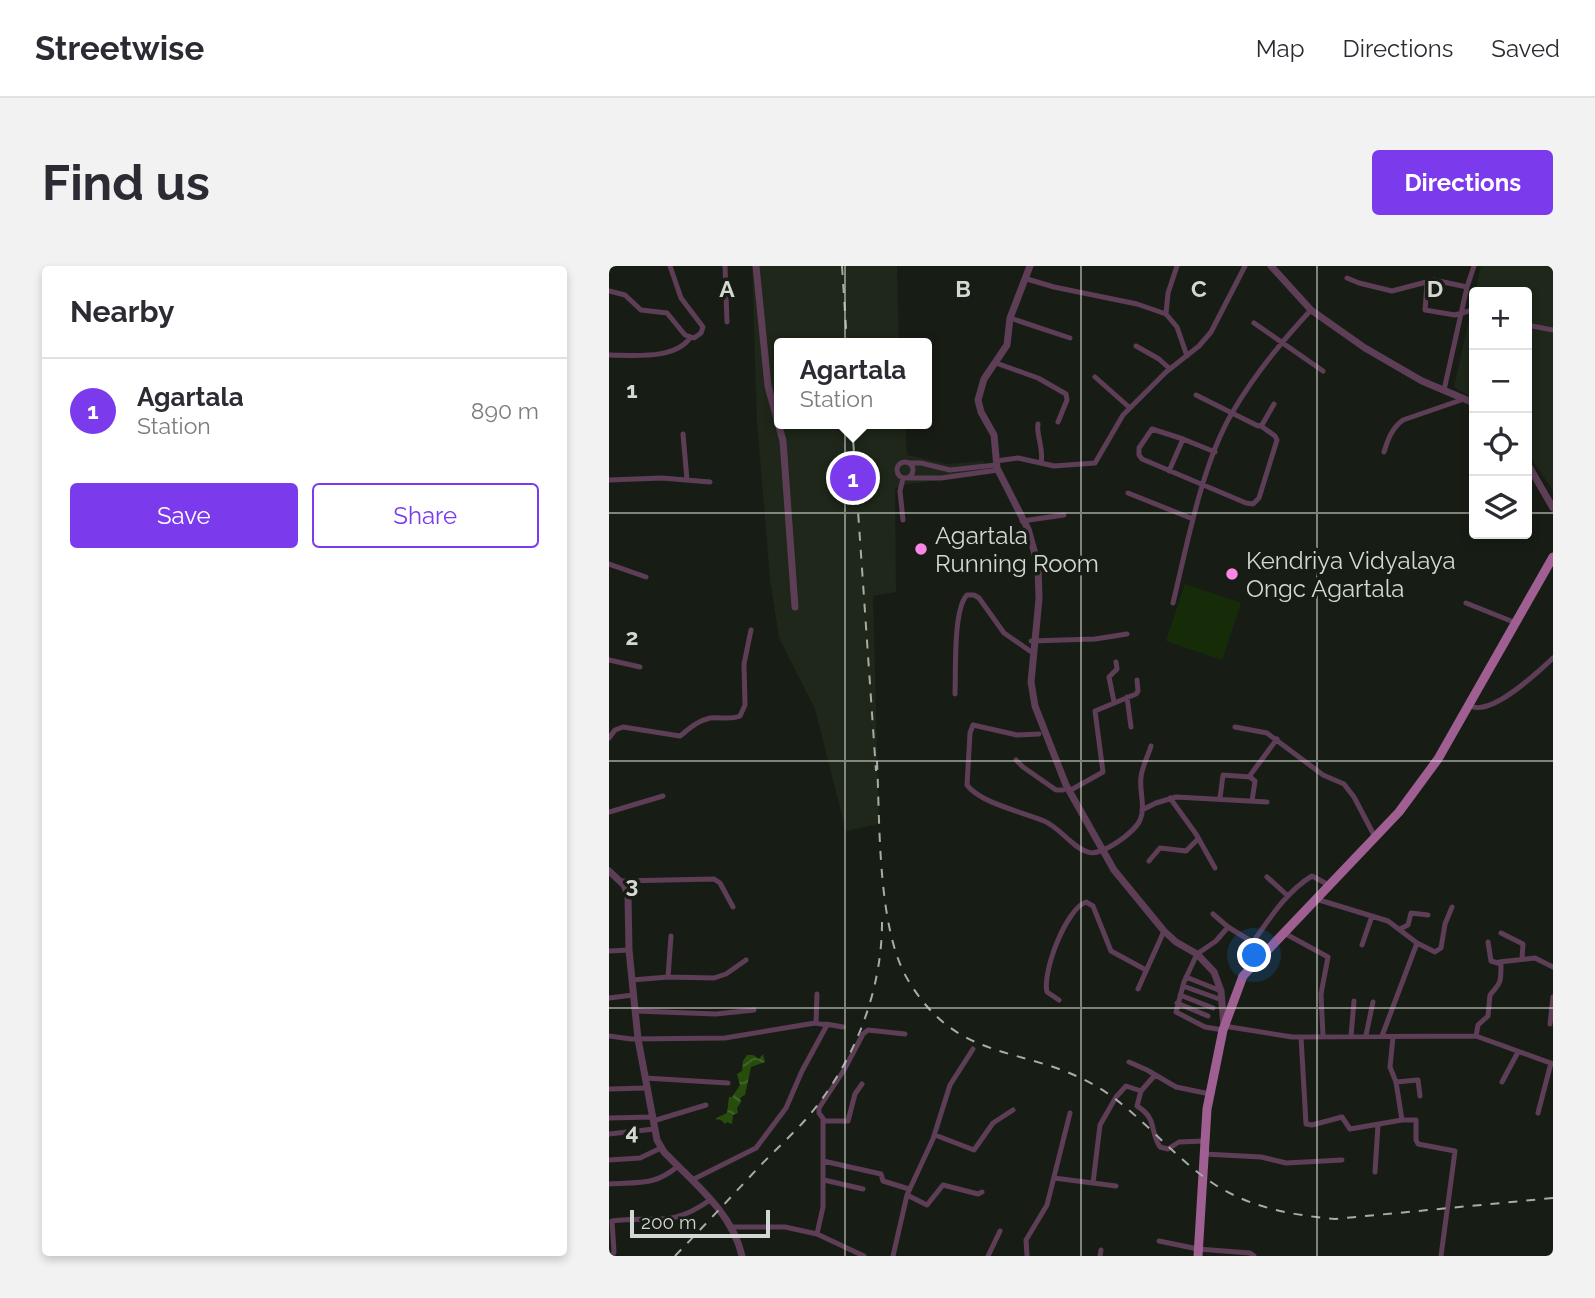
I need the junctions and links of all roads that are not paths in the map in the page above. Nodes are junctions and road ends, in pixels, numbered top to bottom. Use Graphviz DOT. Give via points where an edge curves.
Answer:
graph roads {
  1 [pos="670,266"];
  2 [pos="725,266"];
  3 [pos="756,266"];
  4 [pos="1030,266"];
  5 [pos="1177,266"];
  6 [pos="1245,266"];
  7 [pos="1271,266"];
  8 [pos="1475,266"];
  9 [pos="1279,270"];
  10 [pos="1347,278"];
  11 [pos="1027,279"];
  12 [pos="1427,283"];
  13 [pos="1467,287"];
  14 [pos="609,291"];
  15 [pos="1311,310"];
  16 [pos="1469,311"];
  17 [pos="1461,313"];
  18 [pos="1166,314"];
  19 [pos="1010,318"];
  20 [pos="727,322"];
  21 [pos="1254,323"];
  22 [pos="1532,326"];
  23 [pos="1553,330"];
  24 [pos="690,338"];
  25 [pos="1070,338"];
  26 [pos="1281,342"];
  27 [pos="1136,346"];
  28 [pos="609,355"];
  29 [pos="1187,356"];
  30 [pos="996,363"];
  31 [pos="1170,369"];
  32 [pos="1323,371"];
  33 [pos="1095,377"];
  34 [pos="1444,390"];
  35 [pos="1196,395"];
  36 [pos="1464,398"];
  37 [pos="1469,400"];
  38 [pos="1274,404"];
  39 [pos="774,408"];
  40 [pos="1131,408"];
  41 [pos="1231,414"];
  42 [pos="1058,422"];
  43 [pos="1038,424"];
  44 [pos="1261,426"];
  45 [pos="780,429"];
  46 [pos="683,434"];
  47 [pos="1183,439"];
  48 [pos="1215,452"];
  49 [pos="1384,452"];
  50 [pos="1041,463"];
  51 [pos="910,464"];
  52 [pos="997,466"];
  53 [pos="1169,471"];
  54 [pos="1532,472"];
  55 [pos="905,478"];
  56 [pos="609,480"];
  57 [pos="687,480"];
  58 [pos="710,482"];
  59 [pos="1203,486"];
  60 [pos="1128,493"];
  61 [pos="1553,508"];
  62 [pos="1064,515"];
  63 [pos="1193,519"];
  64 [pos="903,520"];
  65 [pos="1022,521"];
  66 [pos="1553,557"];
  67 [pos="609,564"];
  68 [pos="646,577"];
  69 [pos="1173,603"];
  70 [pos="1466,603"];
  71 [pos="795,607"];
  72 [pos="1516,623"];
  73 [pos="751,630"];
  74 [pos="1127,634"];
  75 [pos="1033,641"];
  76 [pos="1030,651"];
  77 [pos="1553,658"];
  78 [pos="609,660"];
  79 [pos="1117,662"];
  80 [pos="640,667"];
  81 [pos="1137,680"];
  82 [pos="955,694"];
  83 [pos="1127,697"];
  84 [pos="1114,702"];
  85 [pos="1469,705"];
  86 [pos="1131,727"];
  87 [pos="1235,727"];
  88 [pos="1039,729"];
  89 [pos="609,738"];
  90 [pos="1277,739"];
  91 [pos="1151,746"];
  92 [pos="1016,760"];
  93 [pos="1250,777"];
  94 [pos="1064,788"];
  95 [pos="663,796"];
  96 [pos="1170,798"];
  97 [pos="1220,799"];
  98 [pos="1252,801"];
  99 [pos="1267,802"];
  100 [pos="1142,810"];
  101 [pos="609,812"];
  102 [pos="1375,837"];
  103 [pos="1198,839"];
  104 [pos="1103,852"];
  105 [pos="1149,861"];
  106 [pos="1215,869"];
  107 [pos="609,871"];
  108 [pos="1267,877"];
  109 [pos="620,881"];
  110 [pos="1329,885"];
  111 [pos="1289,896"];
  112 [pos="1316,899"];
  113 [pos="733,907"];
  114 [pos="1452,907"];
  115 [pos="1213,914"];
  116 [pos="1428,915"];
  117 [pos="1372,916"];
  118 [pos="1228,927"];
  119 [pos="1400,929"];
  120 [pos="1164,931"];
  121 [pos="1285,933"];
  122 [pos="1501,933"];
  123 [pos="671,936"];
  124 [pos="1253,942"];
  125 [pos="1488,942"];
  126 [pos="1417,943"];
  127 [pos="1362,945"];
  128 [pos="629,950"];
  129 [pos="609,951"];
  130 [pos="1267,951"];
  131 [pos="1197,954"];
  132 [pos="1522,959"];
  133 [pos="745,960"];
  134 [pos="1499,962"];
  135 [pos="1553,967"];
  136 [pos="1146,970"];
  137 [pos="668,977"];
  138 [pos="1186,977"];
  139 [pos="632,980"];
  140 [pos="1183,986"];
  141 [pos="1138,989"];
  142 [pos="1221,990"];
  143 [pos="817,994"];
  144 [pos="633,995"];
  145 [pos="1180,995"];
  146 [pos="1553,997"];
  147 [pos="609,998"];
  148 [pos="1059,1000"];
  149 [pos="1354,1001"];
  150 [pos="1222,1002"];
  151 [pos="1373,1002"];
  152 [pos="1177,1003"];
  153 [pos="1213,1008"];
  154 [pos="1552,1009"];
  155 [pos="754,1010"];
  156 [pos="636,1011"];
  157 [pos="1208,1016"];
  158 [pos="816,1023"];
  159 [pos="826,1024"];
  160 [pos="1550,1024"];
  161 [pos="843,1027"];
  162 [pos="1205,1027"];
  163 [pos="1223,1028"];
  164 [pos="905,1034"];
  165 [pos="1366,1035"];
  166 [pos="1382,1035"];
  167 [pos="609,1036"];
  168 [pos="1324,1036"];
  169 [pos="1351,1036"];
  170 [pos="1476,1036"];
  171 [pos="1301,1037"];
  172 [pos="1393,1037"];
  173 [pos="638,1039"];
  174 [pos="973,1049"];
  175 [pos="1518,1052"];
  176 [pos="1129,1062"];
  177 [pos="1552,1063"];
  178 [pos="1156,1075"];
  179 [pos="645,1078"];
  180 [pos="1395,1082"];
  181 [pos="1503,1082"];
  182 [pos="728,1083"];
  183 [pos="862,1084"];
  184 [pos="647,1088"];
  185 [pos="609,1089"];
  186 [pos="1141,1091"];
  187 [pos="1210,1094"];
  188 [pos="1420,1096"];
  189 [pos="706,1105"];
  190 [pos="1013,1110"];
  191 [pos="1070,1113"];
  192 [pos="1538,1113"];
  193 [pos="609,1118"];
  194 [pos="824,1120"];
  195 [pos="1402,1120"];
  196 [pos="653,1122"];
  197 [pos="1378,1125"];
  198 [pos="609,1134"];
  199 [pos="935,1135"];
  200 [pos="1204,1141"];
  201 [pos="661,1148"];
  202 [pos="1203,1154"];
  203 [pos="609,1160"];
  204 [pos="1342,1160"];
  205 [pos="823,1161"];
  206 [pos="678,1166"];
  207 [pos="1375,1172"];
  208 [pos="1054,1178"];
  209 [pos="692,1180"];
  210 [pos="824,1180"];
  211 [pos="1093,1183"];
  212 [pos="609,1184"];
  213 [pos="1116,1186"];
  214 [pos="863,1188"];
  215 [pos="908,1192"];
  216 [pos="982,1192"];
  217 [pos="710,1200"];
  218 [pos="610,1222"];
  219 [pos="732,1227"];
  220 [pos="1000,1231"];
  221 [pos="817,1234"];
  222 [pos="1159,1241"];
  223 [pos="1198,1252"];
  224 [pos="612,1256"];
  225 [pos="742,1256"];
  226 [pos="864,1256"];
  227 [pos="893,1256"];
  228 [pos="988,1256"];
  229 [pos="1027,1256"];
  230 [pos="1254,1256"];
  231 [pos="1441,1256"];
  1 -- 24 [label="street" via="681,298 703,327"];
  2 -- 20 [label="street"];
  3 -- 39 [label="street"];
  4 -- 11 [label="street"];
  5 -- 18 [label="street"];
  6 -- 29 [label="street" via="1211,332"];
  7 -- 9 [label="street"];
  8 -- 13 [label="street"];
  9 -- 15 [label="street"];
  10 -- 12 [label="street" via="1392,291"];
  11 -- 18 [label="street"];
  11 -- 19 [label="street"];
  12 -- 13 [label="street"];
  12 -- 17 [label="street" via="1425,310"];
  13 -- 17 [label="street"];
  14 -- 24 [label="street" via="625,295 641,310 667,313"];
  15 -- 26 [label="street"];
  15 -- 34 [label="street" via="1365,348"];
  16 -- 17 [label="street"];
  17 -- 34 [label="street"];
  18 -- 29 [label="street" via="1177,327"];
  19 -- 25 [label="street"];
  19 -- 30 [label="street" via="1007,345"];
  21 -- 26 [label="street"];
  22 -- 23 [label="street"];
  24 -- 28 [label="street" via="680,349 661,353"];
  26 -- 32 [label="street"];
  26 -- 41 [label="street"];
  27 -- 31 [label="street"];
  29 -- 31 [label="street"];
  30 -- 42 [label="street" via="1066,394"];
  30 -- 52 [label="street" via="984,379 978,400 994,435"];
  31 -- 40 [label="street"];
  33 -- 40 [label="street"];
  34 -- 36 [label="street"];
  35 -- 41 [label="street"];
  36 -- 37 [label="street"];
  36 -- 49 [label="street" via="1402,420"];
  38 -- 44 [label="street"];
  40 -- 50 [label="street" via="1095,463"];
  41 -- 44 [label="street"];
  41 -- 48 [label="street"];
  43 -- 50 [label="street"];
  44 -- 59 [label="street" via="1277,440 1257,502 1246,503"];
  45 -- 71 [label="street"];
  46 -- 57 [label="street"];
  47 -- 48 [label="street"];
  47 -- 53 [label="street"];
  47 -- 53 [label="street" via="1155,428 1139,448 1140,457"];
  48 -- 59 [label="street"];
  50 -- 52 [label="street" via="1018,458"];
  51 -- 52 [label="street" via="956,470"];
  51 -- 55 [label="street" via="913,471"];
  51 -- 55 [label="street" via="898,465 897,472"];
  52 -- 55 [label="street" via="933,479"];
  52 -- 65 [label="street"];
  53 -- 59 [label="street"];
  54 -- 61 [label="street"];
  55 -- 64 [label="street" via="900,491"];
  56 -- 57 [label="street"];
  57 -- 58 [label="street"];
  59 -- 63 [label="street"];
  60 -- 63 [label="street"];
  62 -- 65 [label="street"];
  63 -- 69 [label="street"];
  65 -- 75 [label="street" via="1038,565"];
  66 -- 72 [label="main road"];
  67 -- 68 [label="street"];
  70 -- 72 [label="street"];
  72 -- 85 [label="main road"];
  73 -- 89 [label="street" via="744,664 745,705 740,716 710,718 680,736 623,727"];
  74 -- 75 [label="street"];
  75 -- 76 [label="street"];
  75 -- 88 [label="street" via="1031,688"];
  76 -- 82 [label="street" via="1004,634 979,598 967,596 959,614"];
  76 -- 88 [label="street" via="1027,689"];
  77 -- 85 [label="street" via="1517,689 1486,707"];
  78 -- 80 [label="street"];
  79 -- 84 [label="street" via="1109,677"];
  81 -- 83 [label="street" via="1138,691"];
  83 -- 84 [label="street"];
  83 -- 86 [label="street"];
  84 -- 94 [label="street" via="1094,714 1103,772"];
  85 -- 102 [label="main road" via="1438,759"];
  87 -- 90 [label="street" via="1259,730"];
  88 -- 94 [label="street"];
  88 -- 104 [label="street" via="1017,735 973,725 969,789 1049,823 1086,852"];
  90 -- 93 [label="street"];
  90 -- 102 [label="street" via="1323,775 1347,787"];
  91 -- 100 [label="street" via="1141,776"];
  92 -- 94 [label="street" via="1056,790"];
  93 -- 97 [label="street" via="1223,775"];
  93 -- 98 [label="street" via="1255,781"];
  94 -- 104 [label="street"];
  95 -- 101 [label="street"];
  96 -- 97 [label="street"];
  96 -- 100 [label="street"];
  96 -- 103 [label="street"];
  97 -- 98 [label="street"];
  98 -- 99 [label="street"];
  100 -- 104 [label="street" via="1136,826"];
  102 -- 110 [label="main road"];
  103 -- 105 [label="street" via="1186,851 1160,848"];
  103 -- 106 [label="street"];
  104 -- 120 [label="street"];
  107 -- 109 [label="street"];
  108 -- 111 [label="street"];
  109 -- 113 [label="street" via="714,879"];
  109 -- 128 [label="street" via="628,895"];
  110 -- 111 [label="street" via="1311,875"];
  110 -- 112 [label="main road"];
  111 -- 124 [label="street"];
  112 -- 117 [label="street"];
  112 -- 121 [label="main road"];
  114 -- 126 [label="street" via="1440,951"];
  115 -- 118 [label="street"];
  116 -- 119 [label="street" via="1411,913 1408,925"];
  117 -- 119 [label="street"];
  117 -- 127 [label="street"];
  118 -- 124 [label="street"];
  118 -- 131 [label="street"];
  119 -- 126 [label="street"];
  120 -- 131 [label="street"];
  120 -- 136 [label="street"];
  121 -- 130 [label="main road"];
  121 -- 168 [label="street" via="1328,957 1321,994"];
  122 -- 132 [label="street" via="1523,944"];
  123 -- 137 [label="street"];
  124 -- 130 [label="street"];
  125 -- 134 [label="street" via="1491,961"];
  126 -- 166 [label="street"];
  128 -- 129 [label="street"];
  128 -- 139 [label="street"];
  130 -- 163 [label="main road" via="1243,976"];
  131 -- 138 [label="street"];
  131 -- 142 [label="street" via="1215,972"];
  132 -- 134 [label="street"];
  132 -- 135 [label="street" via="1535,958"];
  133 -- 137 [label="street" via="721,976"];
  134 -- 170 [label="street" via="1499,987 1490,995 1488,1016"];
  136 -- 141 [label="street"];
  136 -- 148 [label="street" via="1111,951 1093,906 1080,904 1067,919 1046,983 1047,992"];
  137 -- 139 [label="street"];
  138 -- 140 [label="street"];
  138 -- 142 [label="street"];
  139 -- 144 [label="street"];
  140 -- 145 [label="street"];
  140 -- 150 [label="street"];
  142 -- 150 [label="street"];
  143 -- 158 [label="street"];
  144 -- 147 [label="street"];
  144 -- 156 [label="street"];
  145 -- 152 [label="street"];
  145 -- 153 [label="street"];
  146 -- 154 [label="street"];
  149 -- 169 [label="street"];
  150 -- 153 [label="street"];
  150 -- 163 [label="street"];
  151 -- 165 [label="street"];
  152 -- 157 [label="street"];
  152 -- 162 [label="street" via="1177,1014"];
  153 -- 157 [label="street"];
  154 -- 160 [label="street"];
  155 -- 156 [label="street" via="716,1014"];
  156 -- 173 [label="street"];
  157 -- 162 [label="street"];
  158 -- 159 [label="street"];
  158 -- 173 [label="street" via="730,1038"];
  159 -- 161 [label="street"];
  159 -- 209 [label="street" via="786,1108 756,1148"];
  162 -- 163 [label="street"];
  163 -- 171 [label="street"];
  163 -- 187 [label="main road"];
  164 -- 194 [label="street" via="868,1030 863,1034 819,1108"];
  165 -- 166 [label="street"];
  165 -- 169 [label="street"];
  166 -- 172 [label="street"];
  167 -- 173 [label="street"];
  168 -- 169 [label="street"];
  168 -- 171 [label="street"];
  170 -- 172 [label="street"];
  170 -- 175 [label="street"];
  171 -- 197 [label="street" via="1307,1125 1340,1117 1349,1128"];
  172 -- 180 [label="street" via="1390,1068"];
  173 -- 179 [label="street"];
  174 -- 199 [label="street" via="950,1085"];
  175 -- 177 [label="street"];
  175 -- 181 [label="street"];
  176 -- 178 [label="street"];
  177 -- 192 [label="street"];
  178 -- 186 [label="street"];
  178 -- 187 [label="street" via="1178,1088"];
  179 -- 182 [label="street"];
  179 -- 184 [label="street"];
  180 -- 188 [label="street" via="1417,1079"];
  180 -- 195 [label="street"];
  183 -- 194 [label="street" via="848,1121"];
  184 -- 185 [label="street"];
  184 -- 196 [label="street"];
  186 -- 200 [label="street" via="1137,1105 1152,1120 1160,1147"];
  186 -- 211 [label="street" via="1126,1086 1103,1119"];
  187 -- 200 [label="main road"];
  189 -- 196 [label="street"];
  190 -- 199 [label="street" via="993,1123 974,1150"];
  191 -- 208 [label="street"];
  193 -- 196 [label="street"];
  194 -- 205 [label="street"];
  195 -- 197 [label="street"];
  195 -- 231 [label="street" via="1416,1120 1418,1144 1455,1151"];
  196 -- 198 [label="street"];
  196 -- 201 [label="street"];
  197 -- 207 [label="street"];
  199 -- 215 [label="street"];
  200 -- 202 [label="main road"];
  201 -- 203 [label="street" via="640,1158"];
  201 -- 206 [label="street"];
  202 -- 204 [label="street" via="1286,1163"];
  202 -- 223 [label="main road"];
  205 -- 210 [label="street"];
  205 -- 215 [label="street" via="881,1174 883,1181"];
  206 -- 209 [label="street"];
  206 -- 212 [label="street" via="655,1181"];
  208 -- 211 [label="street"];
  208 -- 229 [label="street" via="1047,1205 1027,1237"];
  209 -- 217 [label="street"];
  210 -- 214 [label="street"];
  210 -- 221 [label="street"];
  211 -- 213 [label="street"];
  215 -- 216 [label="street" via="927,1205 943,1185"];
  215 -- 227 [label="street"];
  217 -- 218 [label="street" via="675,1218"];
  217 -- 219 [label="street"];
  218 -- 224 [label="street"];
  219 -- 221 [label="street" via="785,1227"];
  219 -- 225 [label="street"];
  220 -- 228 [label="street"];
  221 -- 226 [label="street"];
  222 -- 223 [label="street"];
  223 -- 230 [label="street"];
}
